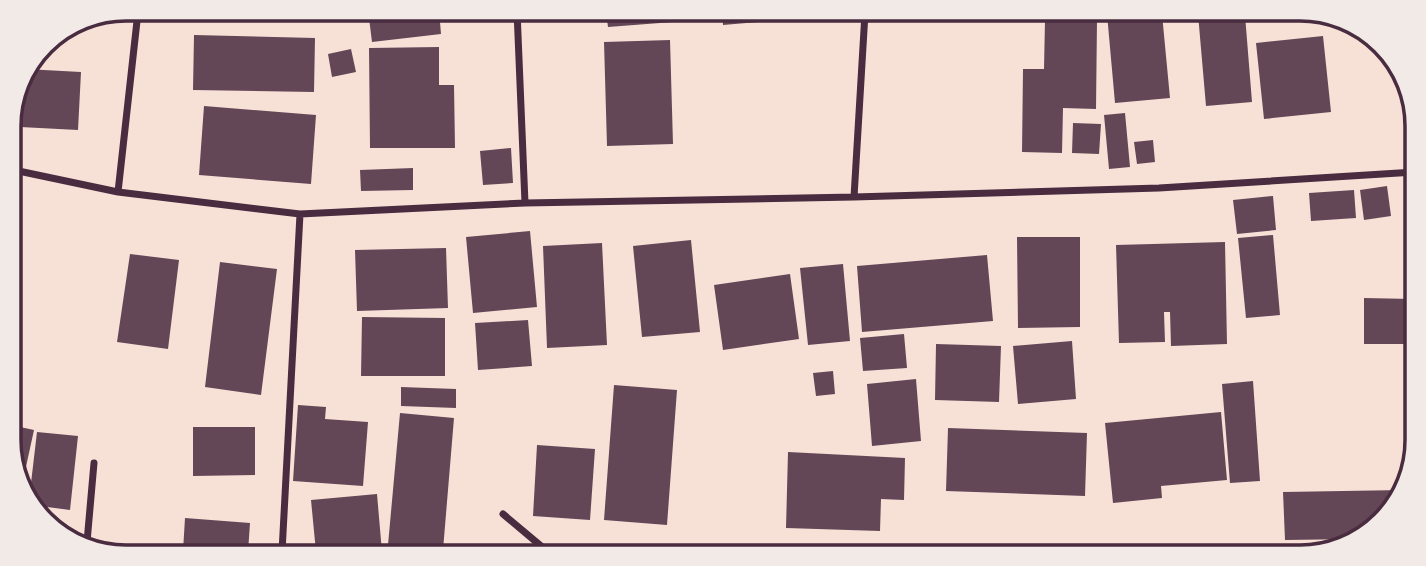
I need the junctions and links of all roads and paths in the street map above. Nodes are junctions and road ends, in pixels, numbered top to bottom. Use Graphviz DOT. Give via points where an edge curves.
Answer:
graph roads {
  1 [pos="137,21"];
  2 [pos="517,21"];
  3 [pos="865,21"];
  4 [pos="21,172"];
  5 [pos="1405,173"];
  6 [pos="118,192"];
  7 [pos="854,197"];
  8 [pos="525,203"];
  9 [pos="300,214"];
  10 [pos="94,463"];
  11 [pos="503,514"];
  12 [pos="87,537"];
  13 [pos="282,545"];
  14 [pos="540,545"];
  1 -- 6 [label="street"];
  2 -- 8 [label="street"];
  3 -- 7 [label="street"];
  4 -- 6 [label="street"];
  5 -- 7 [label="street" via="1160,188"];
  6 -- 9 [label="street"];
  7 -- 8 [label="street"];
  8 -- 9 [label="street"];
  9 -- 13 [label="street"];
  10 -- 12 [label="street"];
  11 -- 14 [label="street"];
}
